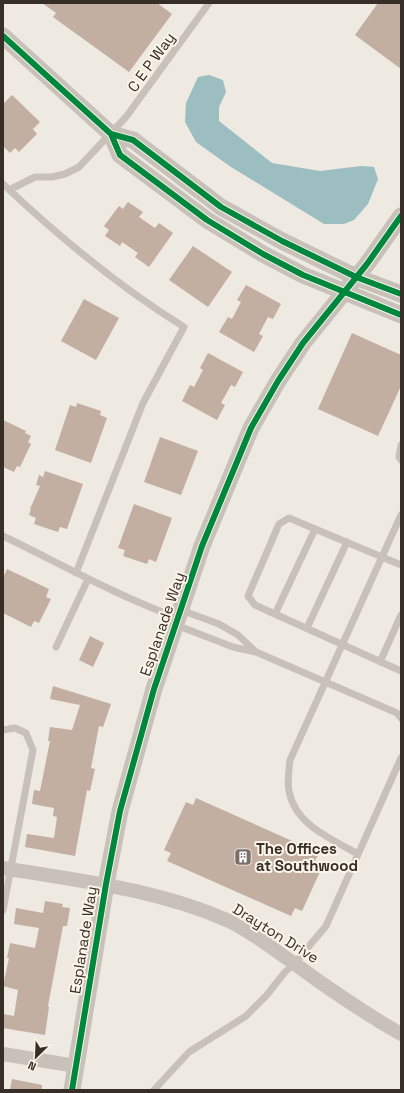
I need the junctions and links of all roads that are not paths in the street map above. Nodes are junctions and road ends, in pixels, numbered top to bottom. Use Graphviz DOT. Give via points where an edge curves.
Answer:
graph roads {
  1 [pos="209,3"];
  2 [pos="3,36"];
  3 [pos="111,134"];
  4 [pos="3,184"];
  5 [pos="10,190"];
  6 [pos="401,216"];
  7 [pos="356,277"];
  8 [pos="343,293"];
  9 [pos="401,294"];
  10 [pos="401,315"];
  11 [pos="401,445"];
  12 [pos="401,460"];
  13 [pos="401,516"];
  14 [pos="315,528"];
  15 [pos="3,536"];
  16 [pos="347,542"];
  17 [pos="382,557"];
  18 [pos="401,565"];
  19 [pos="76,573"];
  20 [pos="88,579"];
  21 [pos="275,614"];
  22 [pos="401,614"];
  23 [pos="179,618"];
  24 [pos="307,628"];
  25 [pos="343,644"];
  26 [pos="56,647"];
  27 [pos="256,652"];
  28 [pos="380,662"];
  29 [pos="401,671"];
  30 [pos="326,681"];
  31 [pos="401,718"];
  32 [pos="3,730"];
  33 [pos="401,758"];
  34 [pos="358,854"];
  35 [pos="6,868"];
  36 [pos="106,884"];
  37 [pos="3,910"];
  38 [pos="294,964"];
  39 [pos="401,1034"];
  40 [pos="3,1054"];
  41 [pos="76,1066"];
  42 [pos="72,1090"];
  43 [pos="154,1090"];
  1 -- 3 [label="lane, C E P Way" via="143,95"];
  2 -- 3 [label="street"];
  3 -- 5 [label="lane, C E P Way" via="79,167 59,175 35,177"];
  3 -- 7 [label="street" via="133,140 221,207 282,241"];
  3 -- 8 [label="street" via="120,156 207,220 263,254"];
  4 -- 5 [label="lane"];
  5 -- 19 [label="lane" via="39,218 141,300 184,327 143,403"];
  6 -- 7 [label="street, Esplanade Way"];
  7 -- 8 [label="street, Esplanade Way"];
  7 -- 9 [label="street"];
  8 -- 10 [label="street"];
  8 -- 23 [label="street, Esplanade Way" via="303,343 251,428 202,546"];
  11 -- 12 [label="lane"];
  13 -- 17 [label="lane"];
  14 -- 16 [label="lane"];
  14 -- 21 [label="lane"];
  14 -- 21 [label="lane" via="290,518 279,524 248,596 255,605"];
  15 -- 19 [label="lane"];
  16 -- 17 [label="lane"];
  16 -- 24 [label="lane"];
  17 -- 18 [label="lane"];
  17 -- 25 [label="lane"];
  19 -- 20 [label="lane"];
  20 -- 23 [label="lane"];
  20 -- 26 [label="lane"];
  21 -- 24 [label="lane"];
  22 -- 28 [label="lane"];
  23 -- 27 [label="lane" via="232,647"];
  23 -- 27 [label="lane" via="219,624 238,635"];
  23 -- 36 [label="street, Esplanade Way" via="137,747"];
  24 -- 25 [label="lane"];
  25 -- 28 [label="lane"];
  25 -- 30 [label="lane"];
  27 -- 30 [label="lane"];
  28 -- 29 [label="lane"];
  30 -- 31 [label="lane" via="397,713"];
  30 -- 34 [label="lane" via="290,760 289,792 296,808 311,826"];
  32 -- 35 [label="lane" via="15,728 26,733 33,750"];
  33 -- 34 [label="lane"];
  34 -- 38 [label="lane" via="326,926"];
  35 -- 36 [label="street, Drayton Drive"];
  35 -- 37 [label="lane"];
  36 -- 38 [label="street, Drayton Drive" via="171,899 230,922"];
  36 -- 41 [label="street, Esplanade Way"];
  38 -- 39 [label="street, Drayton Drive" via="367,1015"];
  38 -- 43 [label="lane" via="246,1016 189,1052"];
  40 -- 41 [label="street"];
  41 -- 42 [label="street, Esplanade Way"];
}
